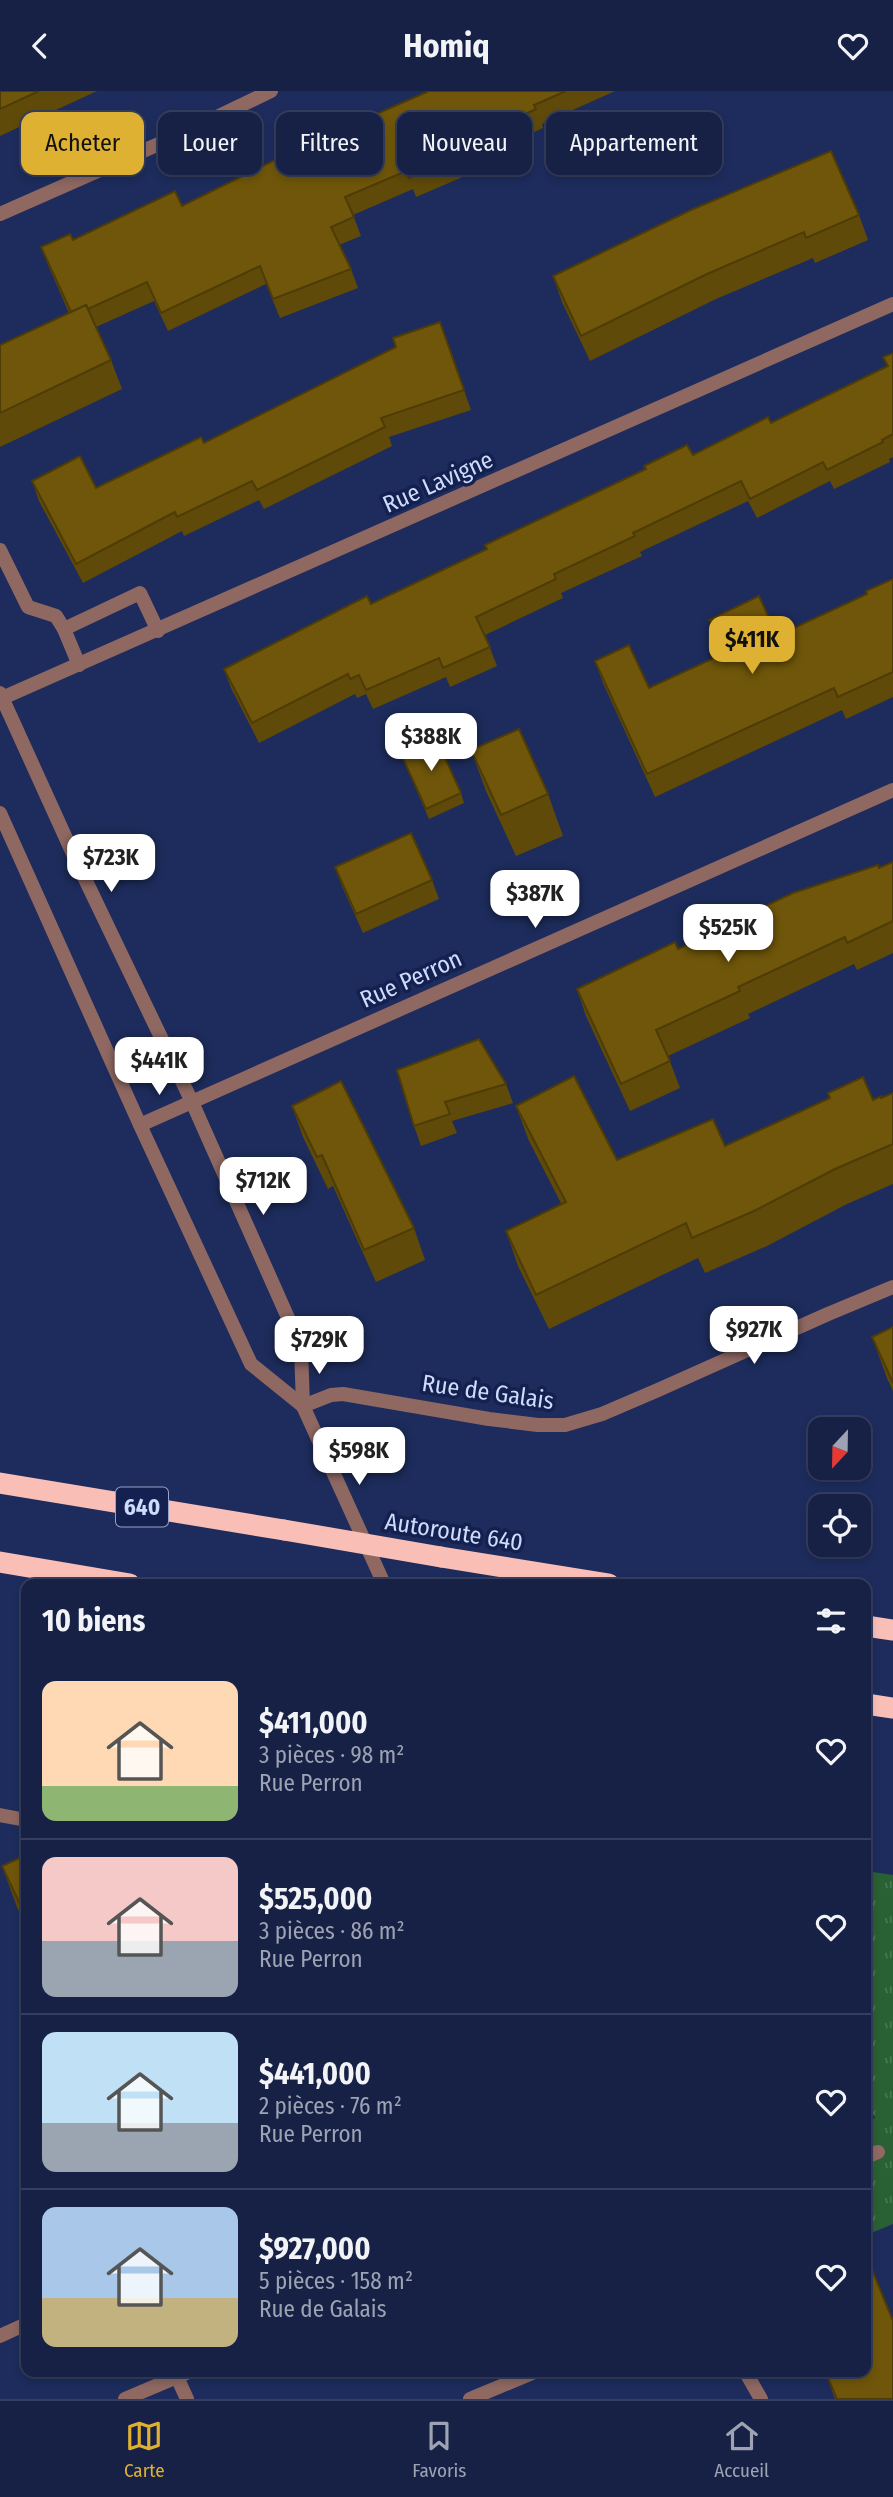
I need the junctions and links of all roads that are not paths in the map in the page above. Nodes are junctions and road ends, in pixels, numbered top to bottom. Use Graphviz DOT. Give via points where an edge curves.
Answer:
graph roads {
  1 [pos="271,91"];
  2 [pos="0,214"];
  3 [pos="893,304"];
  4 [pos="0,550"];
  5 [pos="64,629"];
  6 [pos="158,631"];
  7 [pos="79,665"];
  8 [pos="1,697"];
  9 [pos="893,790"];
  10 [pos="0,813"];
  11 [pos="192,1102"];
  12 [pos="139,1125"];
  13 [pos="893,1287"];
  14 [pos="303,1406"];
  15 [pos="0,1483"];
  16 [pos="0,1562"];
  17 [pos="100,1579"];
  18 [pos="382,1579"];
  19 [pos="578,1579"];
  20 [pos="871,1627"];
  21 [pos="893,1630"];
  22 [pos="871,1705"];
  23 [pos="893,1708"];
  24 [pos="0,1815"];
  25 [pos="21,1820"];
  26 [pos="21,2326"];
  27 [pos="0,2336"];
  28 [pos="177,2377"];
  29 [pos="184,2377"];
  30 [pos="523,2377"];
  31 [pos="748,2377"];
  32 [pos="125,2399"];
  33 [pos="187,2399"];
  34 [pos="470,2399"];
  35 [pos="761,2399"];
  1 -- 2 [label="street"];
  3 -- 6 [label="street, Rue Lavigne"];
  4 -- 5 [label="street" via="29,607 56,616"];
  5 -- 6 [label="street" via="139,593"];
  5 -- 7 [label="street"];
  6 -- 7 [label="street, Rue Lavigne"];
  7 -- 8 [label="street, Rue Lavigne"];
  8 -- 11 [label="street"];
  9 -- 11 [label="street, Rue Perron"];
  10 -- 12 [label="street"];
  11 -- 12 [label="street, Rue Perron"];
  11 -- 14 [label="street" via="301,1347"];
  12 -- 14 [label="street" via="251,1363"];
  13 -- 14 [label="street, Rue de Galais" via="602,1414 565,1425 489,1419 343,1394"];
  14 -- 18 [label="street"];
  15 -- 19 [label="highway, Autoroute 640 / 640, bridge"];
  16 -- 17 [label="highway"];
  20 -- 21 [label="highway"];
  22 -- 23 [label="highway"];
  24 -- 25 [label="street"];
  26 -- 27 [label="street"];
  28 -- 32 [label="street"];
  29 -- 33 [label="street"];
  30 -- 34 [label="street"];
  31 -- 35 [label="street"];
}
